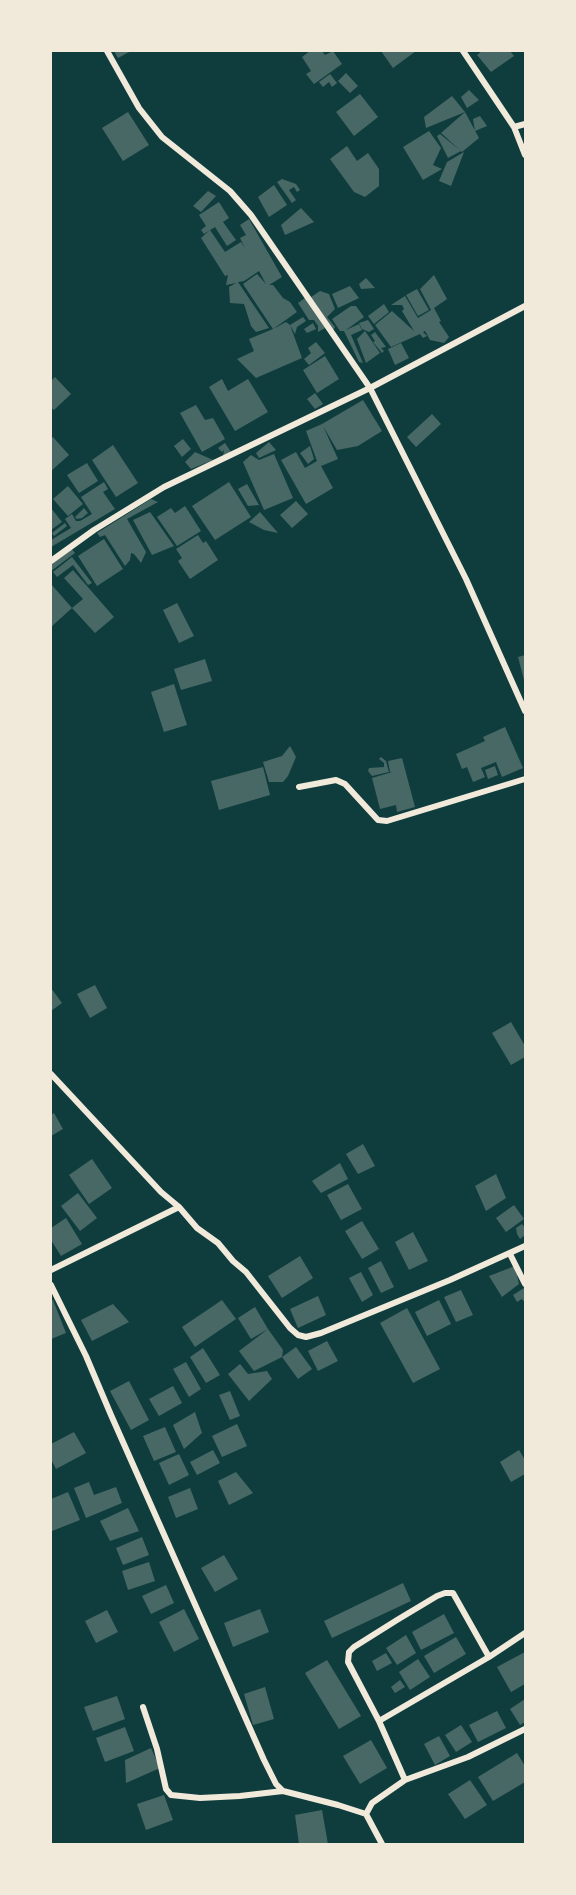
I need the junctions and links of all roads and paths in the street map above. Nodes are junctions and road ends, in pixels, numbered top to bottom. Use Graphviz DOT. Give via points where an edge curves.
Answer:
graph roads {
  1 [pos="107,51"];
  2 [pos="463,51"];
  3 [pos="525,124"];
  4 [pos="514,127"];
  5 [pos="525,155"];
  6 [pos="525,306"];
  7 [pos="370,388"];
  8 [pos="51,561"];
  9 [pos="525,711"];
  10 [pos="525,779"];
  11 [pos="299,787"];
  12 [pos="51,1074"];
  13 [pos="179,1208"];
  14 [pos="525,1246"];
  15 [pos="510,1254"];
  16 [pos="51,1270"];
  17 [pos="525,1284"];
  18 [pos="51,1285"];
  19 [pos="525,1633"];
  20 [pos="489,1657"];
  21 [pos="143,1707"];
  22 [pos="379,1721"];
  23 [pos="525,1729"];
  24 [pos="405,1780"];
  25 [pos="283,1791"];
  26 [pos="366,1814"];
  27 [pos="381,1844"];
  1 -- 7 [label="street" via="139,108 162,137 230,191 250,215"];
  2 -- 4 [label="street"];
  3 -- 4 [label="street"];
  4 -- 5 [label="street"];
  6 -- 7 [label="street"];
  7 -- 8 [label="street" via="164,488"];
  7 -- 9 [label="street" via="466,579"];
  10 -- 11 [label="street" via="387,821 378,820 345,783 336,780"];
  12 -- 13 [label="street"];
  13 -- 15 [label="street" via="246,1272 290,1328 306,1337"];
  13 -- 16 [label="street"];
  14 -- 15 [label="street"];
  15 -- 17 [label="street"];
  18 -- 25 [label="street" via="264,1760"];
  19 -- 20 [label="street"];
  20 -- 22 [label="street"];
  20 -- 22 [label="street" via="453,1593 437,1596 350,1652 348,1662"];
  21 -- 25 [label="street" via="169,1793 200,1798"];
  22 -- 24 [label="street"];
  23 -- 24 [label="street" via="468,1757"];
  24 -- 26 [label="street" via="372,1803"];
  25 -- 26 [label="street"];
  26 -- 27 [label="street"];
}
